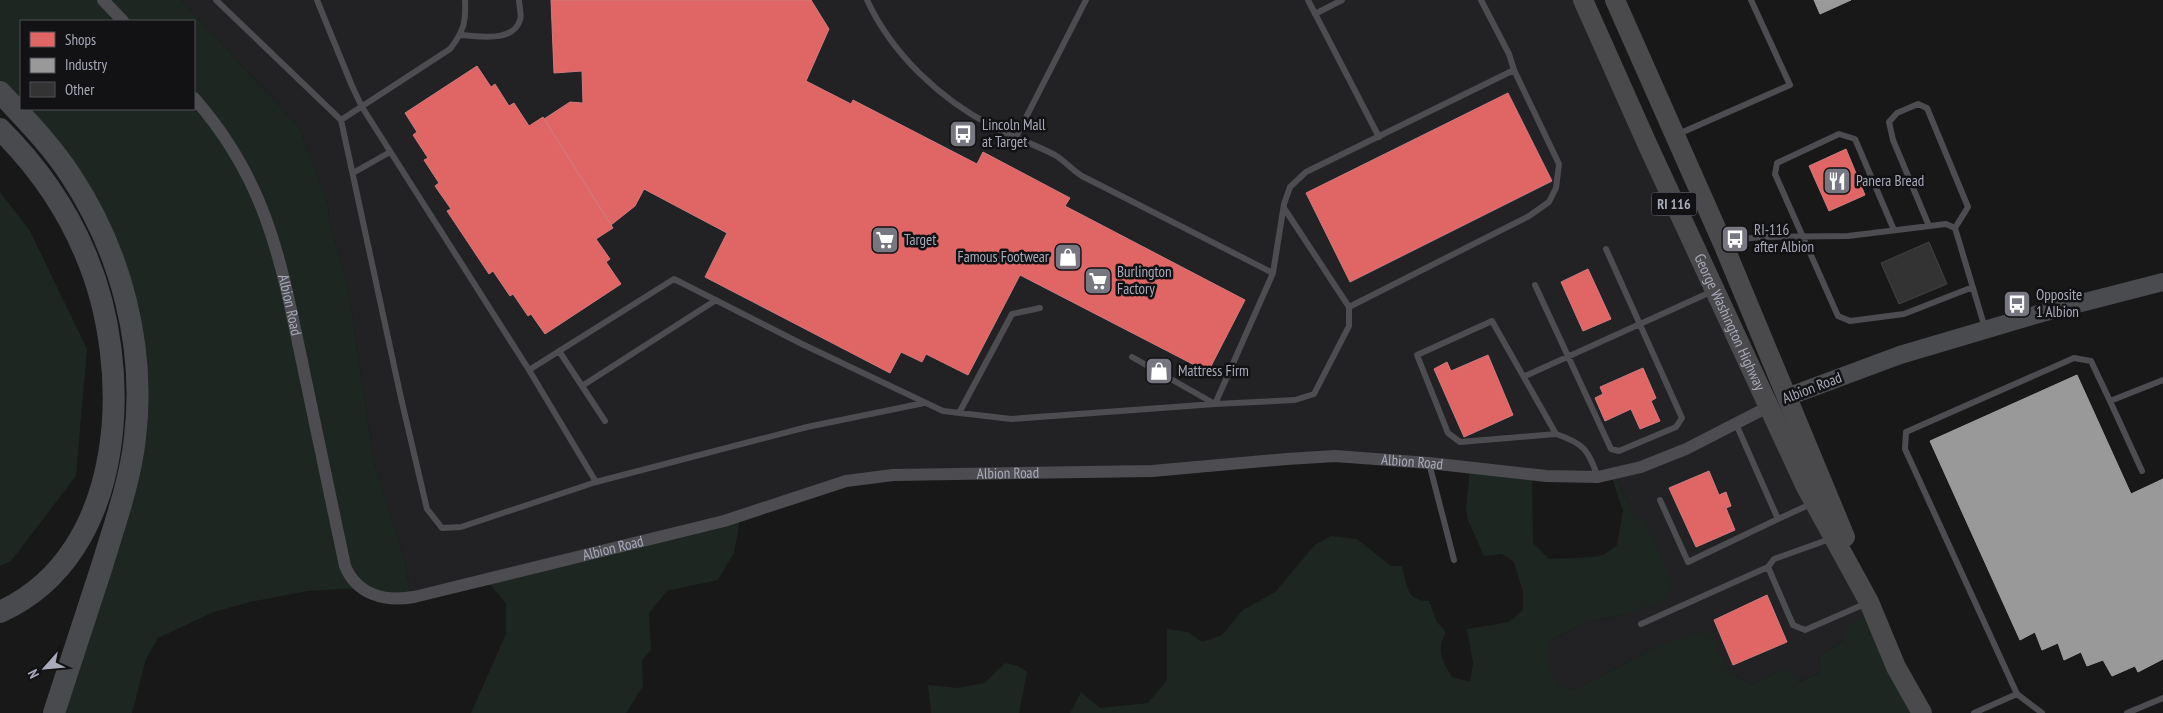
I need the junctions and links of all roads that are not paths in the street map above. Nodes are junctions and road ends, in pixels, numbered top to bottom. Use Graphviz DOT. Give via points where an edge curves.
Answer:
graph roads {
  1 [pos="103,0"];
  2 [pos="216,0"];
  3 [pos="317,0"];
  4 [pos="465,0"];
  5 [pos="519,0"];
  6 [pos="867,0"];
  7 [pos="1086,0"];
  8 [pos="1308,0"];
  9 [pos="1342,0"];
  10 [pos="1481,0"];
  11 [pos="1583,0"];
  12 [pos="1615,0"];
  13 [pos="1751,0"];
  14 [pos="1315,14"];
  15 [pos="122,20"];
  16 [pos="461,35"];
  17 [pos="1514,70"];
  18 [pos="0,92"];
  19 [pos="195,99"];
  20 [pos="362,107"];
  21 [pos="341,120"];
  22 [pos="0,128"];
  23 [pos="1675,135"];
  24 [pos="1379,137"];
  25 [pos="1016,138"];
  26 [pos="390,152"];
  27 [pos="353,173"];
  28 [pos="1284,208"];
  29 [pos="1929,226"];
  30 [pos="1955,228"];
  31 [pos="1894,230"];
  32 [pos="1804,238"];
  33 [pos="1724,246"];
  34 [pos="1606,249"];
  35 [pos="1273,273"];
  36 [pos="2163,282"];
  37 [pos="1535,285"];
  38 [pos="1972,287"];
  39 [pos="1715,291"];
  40 [pos="716,300"];
  41 [pos="1040,308"];
  42 [pos="1349,308"];
  43 [pos="1640,324"];
  44 [pos="1985,330"];
  45 [pos="559,351"];
  46 [pos="1568,356"];
  47 [pos="1132,357"];
  48 [pos="529,370"];
  49 [pos="1525,376"];
  50 [pos="2162,382"];
  51 [pos="582,386"];
  52 [pos="1778,401"];
  53 [pos="2110,401"];
  54 [pos="925,403"];
  55 [pos="1214,404"];
  56 [pos="959,413"];
  57 [pos="605,421"];
  58 [pos="1736,424"];
  59 [pos="1556,434"];
  60 [pos="1430,463"];
  61 [pos="2142,471"];
  62 [pos="1598,477"];
  63 [pos="596,482"];
  64 [pos="1660,500"];
  65 [pos="1815,503"];
  66 [pos="1778,519"];
  67 [pos="1834,537"];
  68 [pos="1454,560"];
  69 [pos="1768,567"];
  70 [pos="1869,602"];
  71 [pos="0,612"];
  72 [pos="1641,624"];
  73 [pos="1896,667"];
  74 [pos="2017,694"];
  75 [pos="2163,698"];
  76 [pos="54,713"];
  77 [pos="1922,713"];
  78 [pos="1974,713"];
  79 [pos="2042,713"];
  80 [pos="2127,713"];
  1 -- 15 [label="street"];
  2 -- 21 [label="lane"];
  3 -- 20 [label="lane"];
  4 -- 16 [label="lane"];
  5 -- 16 [label="lane" via="520,20 512,32 499,36"];
  6 -- 25 [label="lane" via="874,15 921,75 971,114"];
  7 -- 25 [label="lane"];
  8 -- 14 [label="lane"];
  9 -- 14 [label="lane"];
  10 -- 17 [label="lane"];
  11 -- 39 [label="main road, George Washington Highway / RI 116"];
  12 -- 23 [label="main road, George Washington Highway / RI 116"];
  13 -- 23 [label="lane" via="1790,85"];
  14 -- 24 [label="lane"];
  16 -- 20 [label="lane" via="445,53"];
  17 -- 24 [label="lane"];
  17 -- 42 [label="lane" via="1559,164 1556,188 1549,202 1529,216"];
  18 -- 76 [label="highway" via="58,158 99,226 122,285 136,361 137,418 128,480"];
  19 -- 60 [label="street, Albion Road" via="238,157 266,214 288,295 345,566 358,587 374,595 394,599 428,594 717,522 831,485 877,476 1160,470 1335,456"];
  20 -- 21 [label="lane"];
  20 -- 26 [label="lane"];
  21 -- 27 [label="lane"];
  22 -- 71 [label="highway" via="50,186 86,253 109,335 113,397 104,476 86,529 53,576"];
  23 -- 33 [label="main road, George Washington Highway / RI 116"];
  24 -- 28 [label="lane" via="1306,172 1290,187"];
  25 -- 35 [label="lane" via="1057,156 1082,176"];
  26 -- 27 [label="lane"];
  26 -- 48 [label="lane"];
  27 -- 63 [label="lane" via="427,509 442,528 461,526"];
  28 -- 35 [label="lane"];
  28 -- 42 [label="lane"];
  29 -- 30 [label="lane" via="1946,224"];
  29 -- 30 [label="lane" via="1893,140 1889,122 1897,112 1918,104 1927,108 1968,207"];
  29 -- 31 [label="lane"];
  30 -- 38 [label="lane"];
  31 -- 32 [label="lane"];
  31 -- 32 [label="lane" via="1855,139 1839,134 1777,163 1775,174"];
  32 -- 33 [label="lane" via="1741,238"];
  32 -- 38 [label="lane" via="1838,316 1850,321 1904,314"];
  33 -- 52 [label="main road, George Washington Highway / RI 116"];
  34 -- 43 [label="lane"];
  35 -- 55 [label="lane"];
  36 -- 44 [label="main road, Albion Road"];
  37 -- 46 [label="lane"];
  38 -- 44 [label="lane"];
  39 -- 43 [label="lane"];
  39 -- 52 [label="main road, George Washington Highway / RI 116"];
  40 -- 45 [label="lane" via="674,279"];
  40 -- 51 [label="lane"];
  40 -- 54 [label="lane"];
  41 -- 56 [label="lane" via="1012,314"];
  42 -- 55 [label="lane" via="1348,326 1314,394 1295,400"];
  43 -- 46 [label="lane"];
  43 -- 46 [label="lane" via="1682,418 1676,426 1619,450 1611,448"];
  44 -- 52 [label="main road, Albion Road" via="1900,355"];
  45 -- 48 [label="lane"];
  45 -- 51 [label="lane"];
  46 -- 49 [label="lane"];
  47 -- 55 [label="lane"];
  48 -- 63 [label="lane"];
  49 -- 59 [label="lane"];
  49 -- 59 [label="lane" via="1492,321 1417,354 1448,433 1460,442"];
  50 -- 53 [label="lane"];
  51 -- 57 [label="lane"];
  52 -- 58 [label="street, Albion Road"];
  52 -- 65 [label="main road, George Washington Highway / RI 116"];
  52 -- 73 [label="main road, George Washington Highway / RI 116" via="1826,489"];
  53 -- 61 [label="lane"];
  53 -- 74 [label="lane" via="2091,361 2074,358 1906,432 1905,449"];
  54 -- 56 [label="lane" via="943,411"];
  54 -- 63 [label="lane" via="807,428"];
  55 -- 56 [label="lane" via="1011,419"];
  58 -- 62 [label="street, Albion Road" via="1641,467"];
  58 -- 66 [label="lane"];
  59 -- 62 [label="lane" via="1584,447"];
  60 -- 62 [label="street, Albion Road" via="1546,476"];
  60 -- 68 [label="lane"];
  64 -- 66 [label="lane" via="1688,562"];
  65 -- 66 [label="lane"];
  65 -- 67 [label="main road, George Washington Highway / RI 116"];
  67 -- 69 [label="lane" via="1774,559"];
  67 -- 70 [label="main road, George Washington Highway / RI 116"];
  69 -- 70 [label="lane" via="1794,625 1805,630"];
  69 -- 72 [label="lane"];
  70 -- 73 [label="main road, George Washington Highway / RI 116"];
  73 -- 77 [label="main road, George Washington Highway / RI 116"];
  74 -- 78 [label="lane"];
  74 -- 79 [label="lane"];
  75 -- 80 [label="lane"];
}
